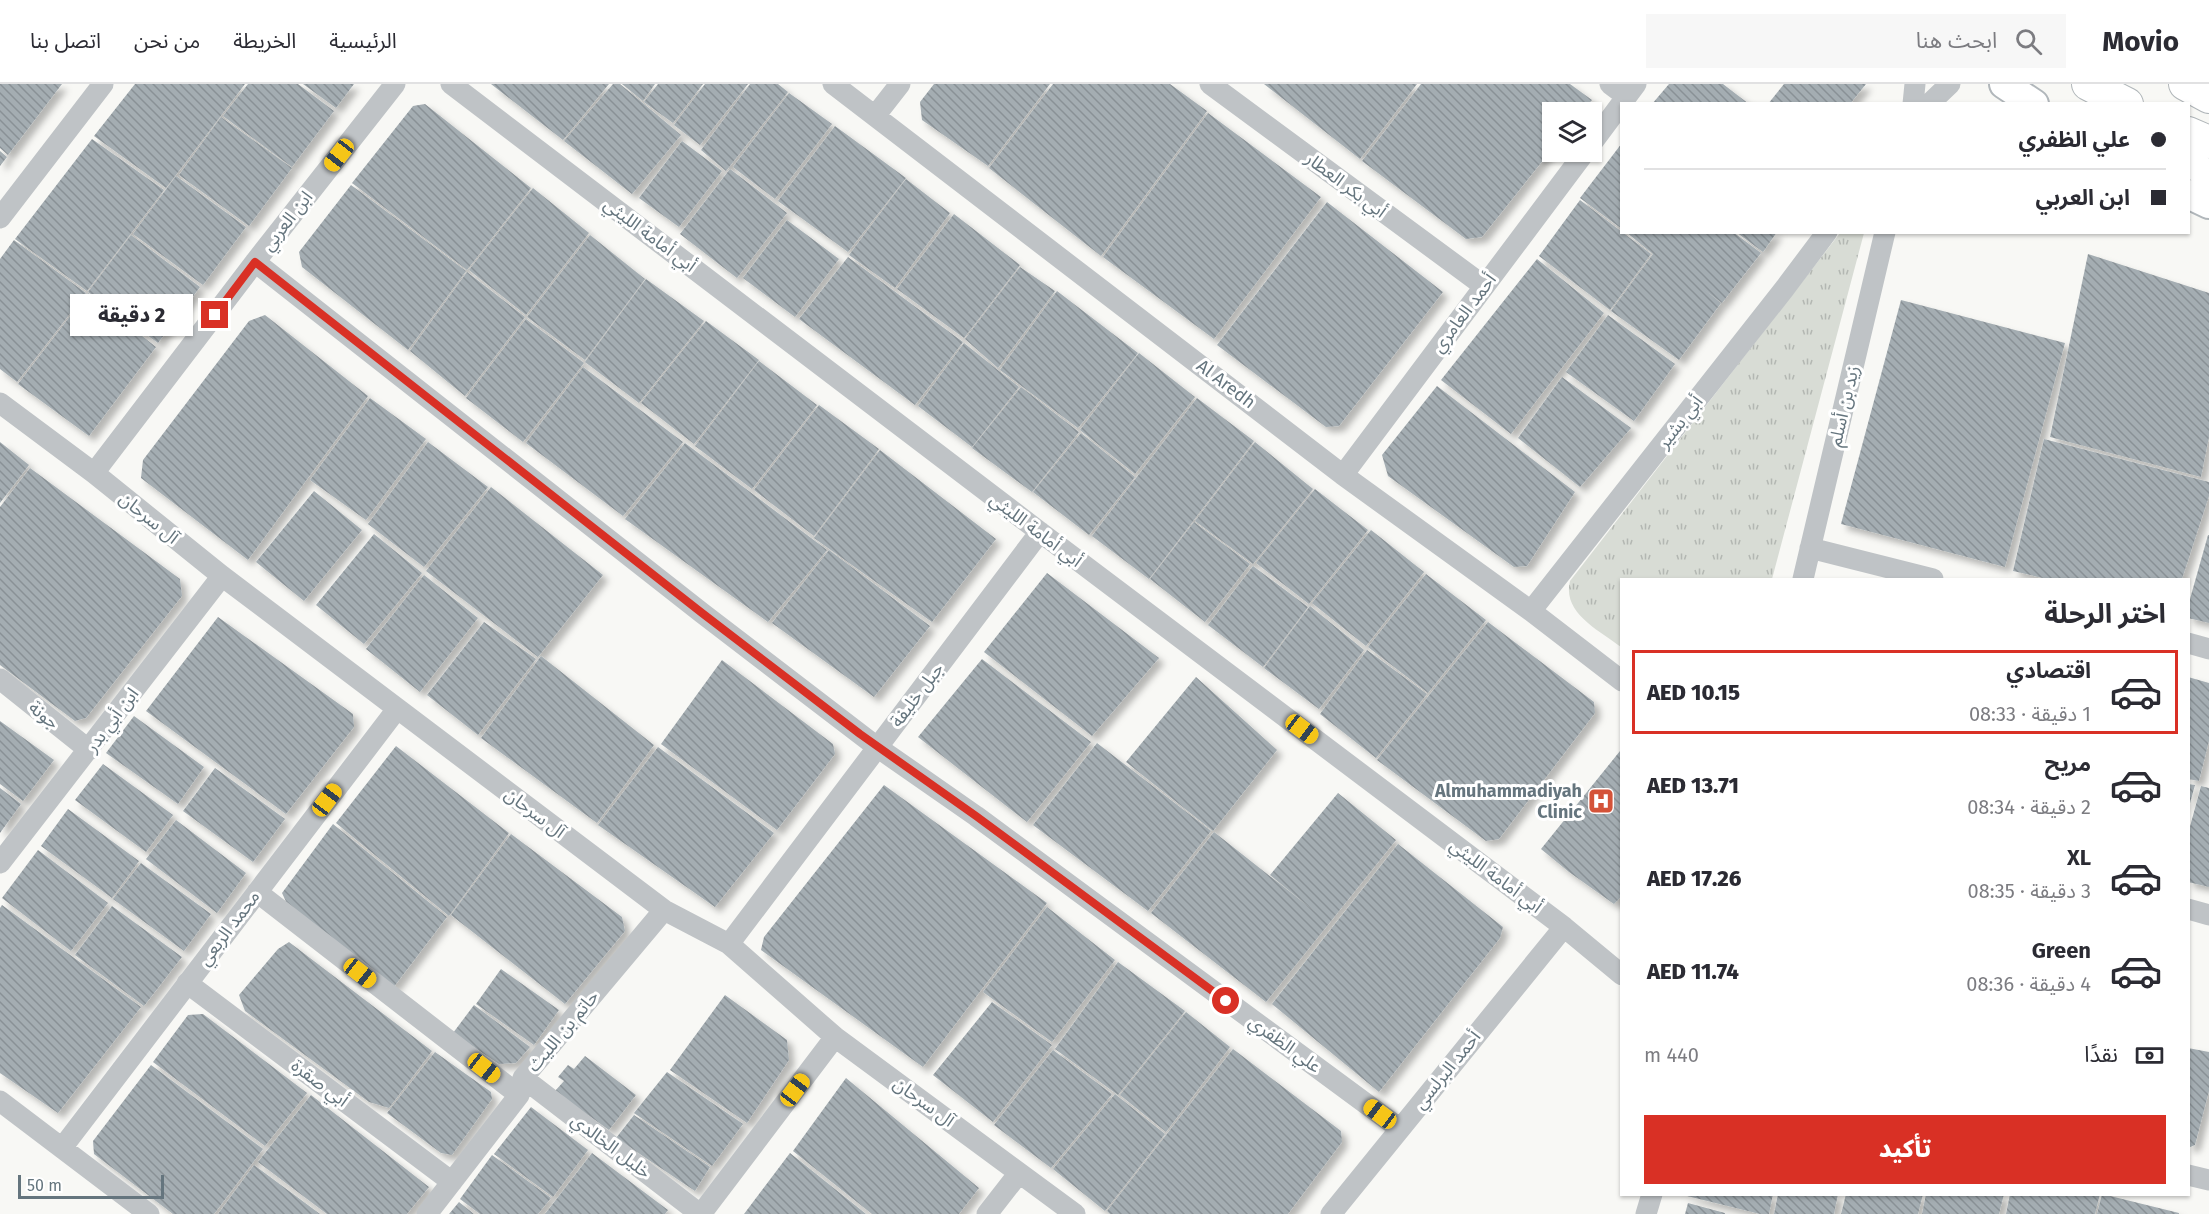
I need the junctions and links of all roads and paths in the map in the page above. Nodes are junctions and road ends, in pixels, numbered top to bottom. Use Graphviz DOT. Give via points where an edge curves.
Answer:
graph roads {
  1 [pos="103,84"];
  2 [pos="395,84"];
  3 [pos="451,84"];
  4 [pos="833,84"];
  5 [pos="900,84"];
  6 [pos="1210,84"];
  7 [pos="1915,84"];
  8 [pos="1950,84"];
  9 [pos="2004,84"];
  10 [pos="2185,84"];
  11 [pos="1624,88"];
  12 [pos="2100,92"];
  13 [pos="2209,97"];
  14 [pos="1913,102"];
  15 [pos="1931,102"];
  16 [pos="2031,102"];
  17 [pos="2122,102"];
  18 [pos="875,117"];
  19 [pos="1602,126"];
  20 [pos="2190,134"];
  21 [pos="2209,142"];
  22 [pos="1577,162"];
  23 [pos="2190,162"];
  24 [pos="2209,176"];
  25 [pos="2190,195"];
  26 [pos="2209,204"];
  27 [pos="0,218"];
  28 [pos="1826,234"];
  29 [pos="1885,234"];
  30 [pos="255,262"];
  31 [pos="1484,286"];
  32 [pos="0,403"];
  33 [pos="94,473"];
  34 [pos="1343,474"];
  35 [pos="1040,532"];
  36 [pos="1810,548"];
  37 [pos="222,576"];
  38 [pos="1803,578"];
  39 [pos="1929,578"];
  40 [pos="1531,611"];
  41 [pos="2190,644"];
  42 [pos="2209,649"];
  43 [pos="1620,679"];
  44 [pos="0,680"];
  45 [pos="397,708"];
  46 [pos="877,747"];
  47 [pos="89,750"];
  48 [pos="0,863"];
  49 [pos="256,892"];
  50 [pos="664,910"];
  51 [pos="2190,910"];
  52 [pos="2209,915"];
  53 [pos="1564,927"];
  54 [pos="729,944"];
  55 [pos="1620,973"];
  56 [pos="187,983"];
  57 [pos="835,1037"];
  58 [pos="521,1087"];
  59 [pos="0,1101"];
  60 [pos="1399,1128"];
  61 [pos="62,1148"];
  62 [pos="1019,1173"];
  63 [pos="2190,1175"];
  64 [pos="2209,1180"];
  65 [pos="452,1182"];
  66 [pos="1651,1196"];
  67 [pos="149,1214"];
  68 [pos="427,1214"];
  69 [pos="700,1214"];
  70 [pos="987,1214"];
  71 [pos="1075,1214"];
  72 [pos="1331,1214"];
  73 [pos="1646,1214"];
  1 -- 27 [label="street"];
  2 -- 30 [label="street, ابن العربي"];
  3 -- 35 [label="street, أبي أمامة الليثي"];
  4 -- 18 [label="street, Al Aredh"];
  5 -- 18 [label="street"];
  6 -- 31 [label="street, أبي بكر العطار"];
  7 -- 14 [label="street"];
  8 -- 15 [label="street"];
  9 -- 16 [label="main road"];
  10 -- 13 [label="main road"];
  11 -- 19 [label="street"];
  12 -- 17 [label="main road"];
  18 -- 34 [label="street, Al Aredh"];
  20 -- 21 [label="main road"];
  22 -- 31 [label="street, أحمد العامري"];
  23 -- 24 [label="main road"];
  25 -- 26 [label="main road"];
  28 -- 40 [label="street, أبي بشير"];
  29 -- 36 [label="street, زيد بن أسلم"];
  30 -- 33 [label="street, ابن العربي"];
  30 -- 46 [label="street, علي الظفري"];
  31 -- 34 [label="street, أحمد العامري"];
  32 -- 33 [label="street, آل سرحان"];
  33 -- 37 [label="street, آل سرحان"];
  34 -- 40 [label="street, Al Aredh"];
  35 -- 46 [label="street, جبل خليفة"];
  35 -- 53 [label="street, أبي أمامة الليثي"];
  36 -- 38 [label="street, زيد بن أسلم"];
  36 -- 39 [label="street"];
  37 -- 45 [label="street, آل سرحان"];
  37 -- 47 [label="street, ابن أبي بدر"];
  40 -- 43 [label="street, Al Aredh"];
  41 -- 42 [label="street"];
  44 -- 47 [label="street, جونة"];
  45 -- 49 [label="street, محمد الربعي"];
  45 -- 50 [label="street, آل سرحان"];
  46 -- 54 [label="street, جبل خليفة"];
  46 -- 60 [label="street, علي الظفري"];
  47 -- 48 [label="street, ابن أبي بدر"];
  49 -- 56 [label="street, محمد الربعي"];
  49 -- 58 [label="street, خليل الخالدي"];
  50 -- 54 [label="street, آل سرحان"];
  50 -- 58 [label="street, حاتم بن الليث"];
  51 -- 52 [label="street"];
  53 -- 55 [label="street, أبي أمامة الليثي"];
  53 -- 60 [label="street, أحمد البرلسي"];
  54 -- 57 [label="street, آل سرحان"];
  56 -- 61 [label="street, محمد الربعي"];
  56 -- 65 [label="street, أبي صقرة"];
  57 -- 62 [label="street, آل سرحان"];
  57 -- 69 [label="street"];
  58 -- 65 [label="street, حاتم بن الليث"];
  58 -- 69 [label="street, خليل الخالدي"];
  59 -- 61 [label="street"];
  60 -- 72 [label="street, أحمد البرلسي"];
  61 -- 67 [label="street"];
  62 -- 70 [label="street"];
  62 -- 71 [label="street, آل سرحان"];
  63 -- 64 [label="street"];
  65 -- 68 [label="street, حاتم بن الليث"];
  66 -- 73 [label="street"];
}
